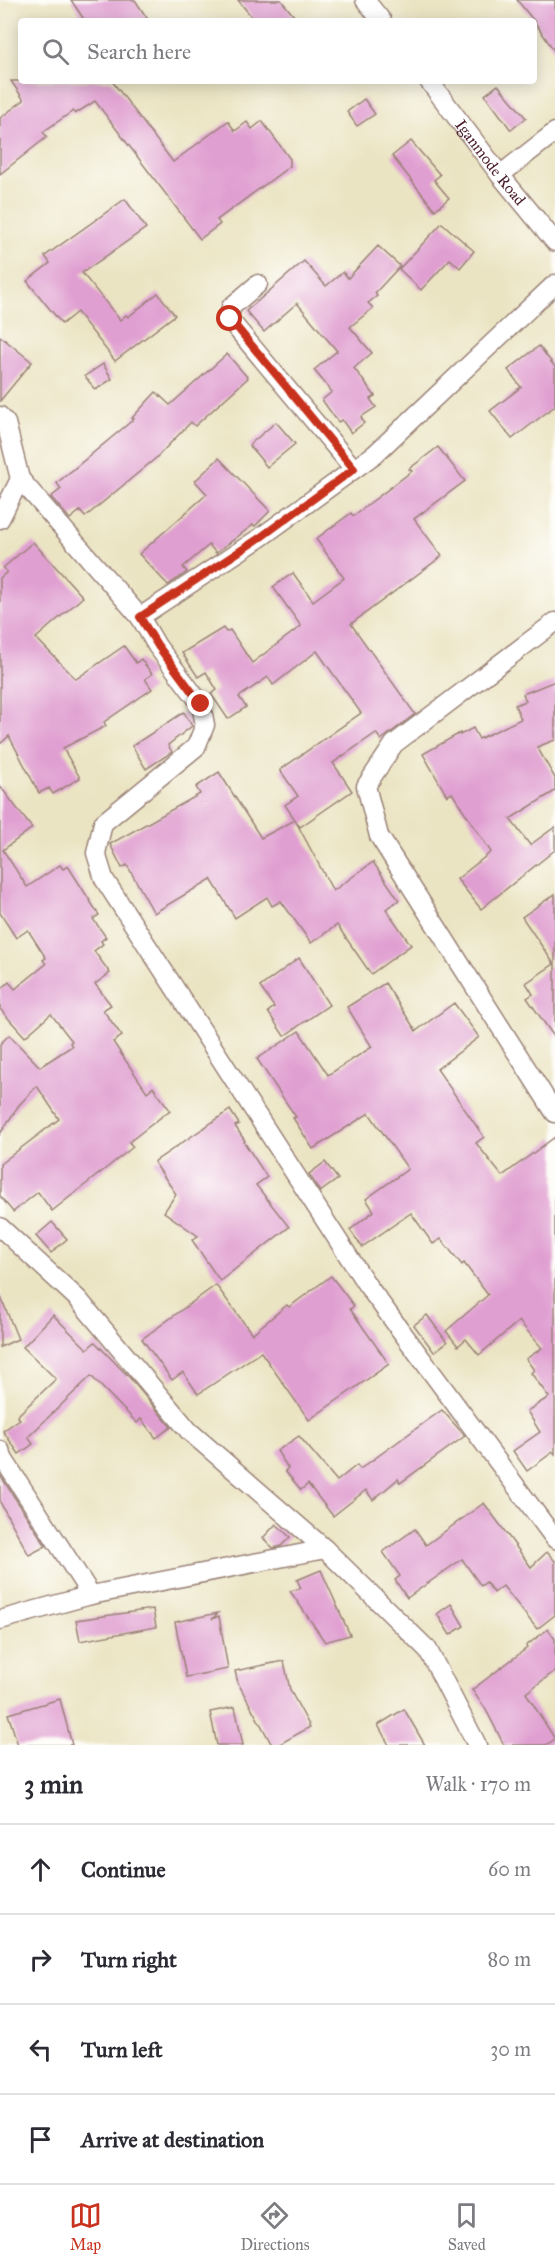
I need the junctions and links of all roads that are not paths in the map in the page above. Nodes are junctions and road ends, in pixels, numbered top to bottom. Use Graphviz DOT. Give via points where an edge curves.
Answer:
graph roads {
  1 [pos="368,1"];
  2 [pos="380,18"];
  3 [pos="431,84"];
  4 [pos="555,132"];
  5 [pos="500,175"];
  6 [pos="555,242"];
  7 [pos="258,284"];
  8 [pos="555,284"];
  9 [pos="0,416"];
  10 [pos="354,469"];
  11 [pos="20,480"];
  12 [pos="0,519"];
  13 [pos="140,617"];
  14 [pos="555,622"];
  15 [pos="555,1113"];
  16 [pos="0,1227"];
  17 [pos="0,1450"];
  18 [pos="555,1539"];
  19 [pos="325,1549"];
  20 [pos="91,1595"];
  21 [pos="0,1620"];
  22 [pos="477,1745"];
  1 -- 2 [label="street"];
  3 -- 5 [label="street, Iganmode Road"];
  4 -- 5 [label="street"];
  5 -- 6 [label="street, Iganmode Road"];
  7 -- 10 [label="street" via="231,307 230,319"];
  8 -- 10 [label="street" via="375,454"];
  9 -- 11 [label="street" via="6,423"];
  10 -- 13 [label="street" via="261,537"];
  11 -- 12 [label="street"];
  11 -- 13 [label="street"];
  13 -- 18 [label="street" via="201,704 205,725 196,747 103,823 96,853 104,879 367,1285"];
  14 -- 15 [label="street" via="394,744 366,786 379,836"];
  16 -- 19 [label="street" via="78,1299 189,1431"];
  17 -- 20 [label="street"];
  19 -- 20 [label="street"];
  19 -- 22 [label="street" via="428,1650"];
  20 -- 21 [label="street"];
}
